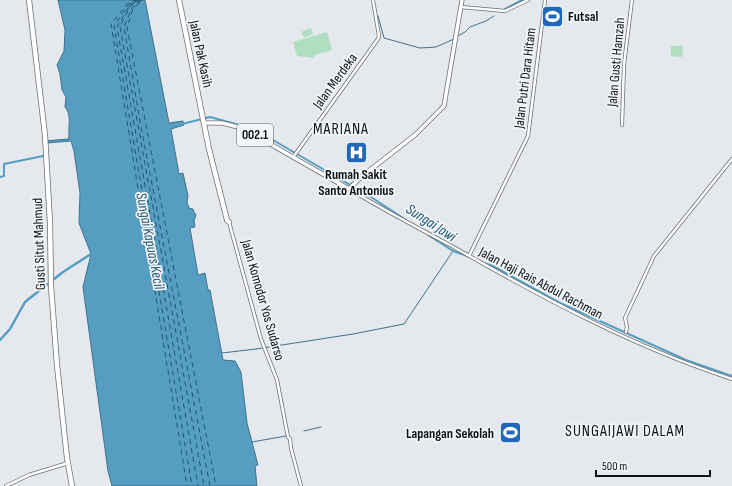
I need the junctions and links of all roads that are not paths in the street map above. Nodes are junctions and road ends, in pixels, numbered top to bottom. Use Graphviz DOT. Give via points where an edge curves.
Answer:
graph roads {
  1 [pos="29,0"];
  2 [pos="180,0"];
  3 [pos="373,0"];
  4 [pos="462,0"];
  5 [pos="528,0"];
  6 [pos="544,0"];
  7 [pos="632,0"];
  8 [pos="461,7"];
  9 [pos="204,118"];
  10 [pos="622,125"];
  11 [pos="294,155"];
  12 [pos="732,159"];
  13 [pos="351,187"];
  14 [pos="229,222"];
  15 [pos="470,254"];
  16 [pos="626,332"];
  17 [pos="732,379"];
  18 [pos="68,463"];
  19 [pos="6,486"];
  20 [pos="72,486"];
  21 [pos="301,486"];
  1 -- 18 [label="highway, Gusti Situt Mahmud" via="45,140 51,285"];
  2 -- 9 [label="highway, Jalan Pak Kasih"];
  3 -- 11 [label="street, Jalan Merdeka" via="379,37"];
  4 -- 8 [label="main road"];
  5 -- 8 [label="street" via="505,11"];
  6 -- 15 [label="street, Jalan Putri Dara Hitam" via="529,133"];
  7 -- 10 [label="street, Jalan Gusti Hamzah" via="624,60"];
  8 -- 13 [label="main road" via="444,106 415,135"];
  9 -- 11 [label="main road, 002.1" via="242,128"];
  9 -- 14 [label="highway, Jalan Komodor Yos Sudarso"];
  9 -- 14 [label="highway" via="214,170"];
  11 -- 13 [label="main road"];
  12 -- 16 [label="street" via="654,256 625,318 628,327"];
  13 -- 15 [label="street, Jalan Haji Rais Abdul Rachman" via="460,252"];
  14 -- 21 [label="street, Jalan Komodor Yos Sudarso" via="261,339 277,383"];
  15 -- 17 [label="street, Jalan Haji Rais Abdul Rachman" via="564,309 677,360"];
  18 -- 19 [label="street" via="29,475"];
  18 -- 20 [label="highway, Gusti Situt Mahmud"];
}
